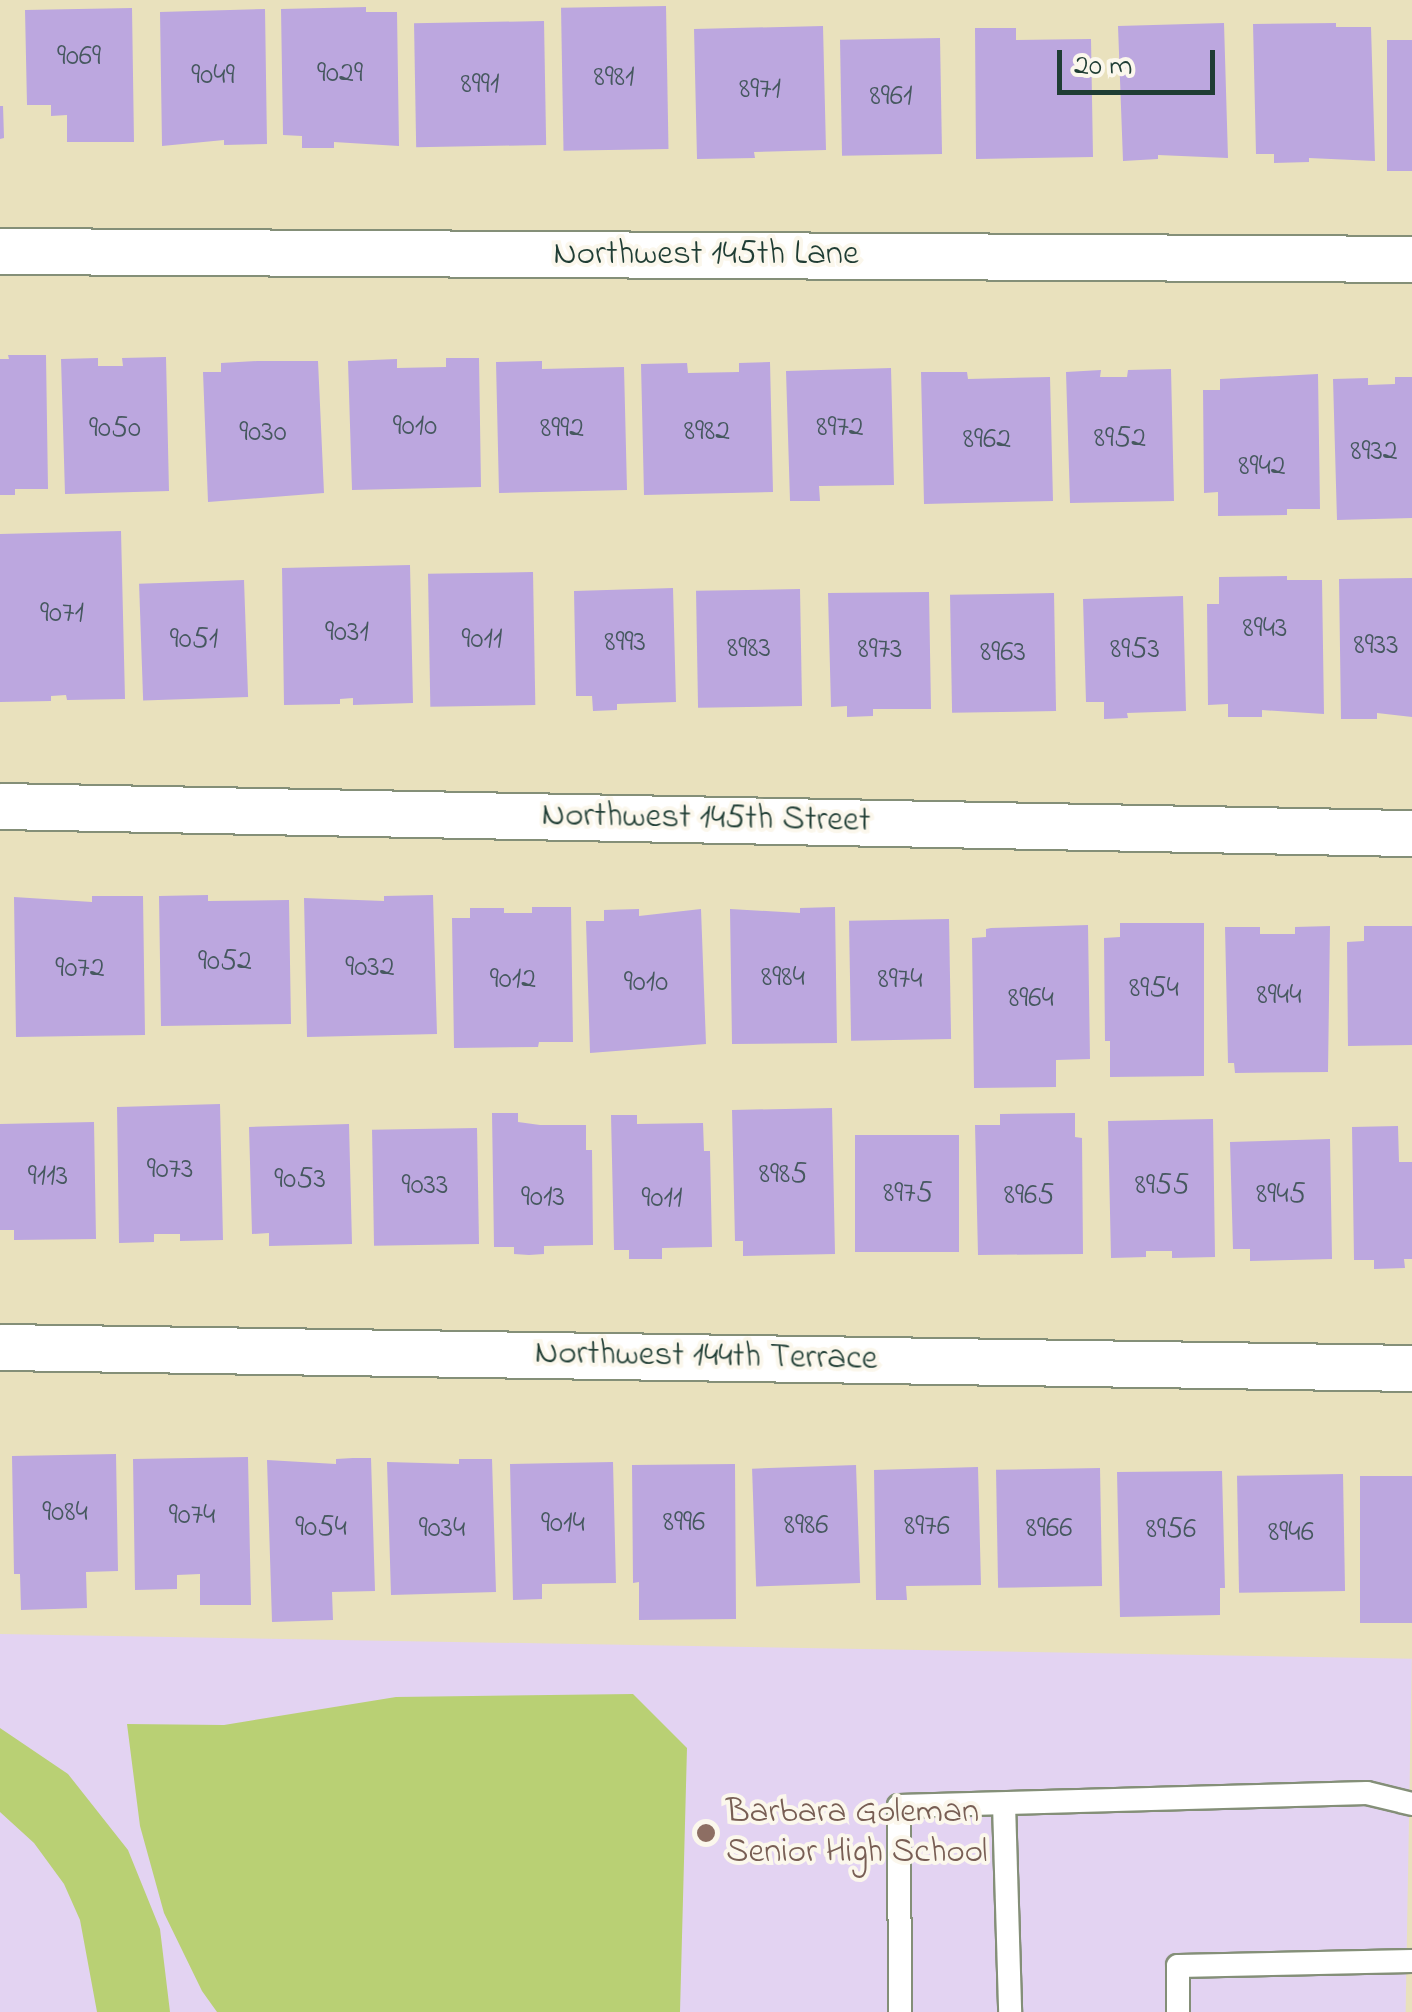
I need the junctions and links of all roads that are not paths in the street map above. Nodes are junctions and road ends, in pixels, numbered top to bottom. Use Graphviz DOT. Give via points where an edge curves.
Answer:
graph roads {
  1 [pos="0,251"];
  2 [pos="1412,259"];
  3 [pos="0,806"];
  4 [pos="1412,833"];
  5 [pos="0,1347"];
  6 [pos="1412,1368"];
  7 [pos="1004,1804"];
  8 [pos="1412,1804"];
  9 [pos="1412,1961"];
  10 [pos="900,2012"];
  11 [pos="1010,2012"];
  12 [pos="1178,2012"];
  1 -- 2 [label="street, Northwest 145th Lane"];
  3 -- 4 [label="street, Northwest 145th Street"];
  5 -- 6 [label="street, Northwest 144th Terrace"];
  7 -- 8 [label="lane" via="1367,1793"];
  7 -- 10 [label="lane" via="899,1806"];
  7 -- 11 [label="lane"];
  9 -- 12 [label="lane" via="1178,1966"];
}
